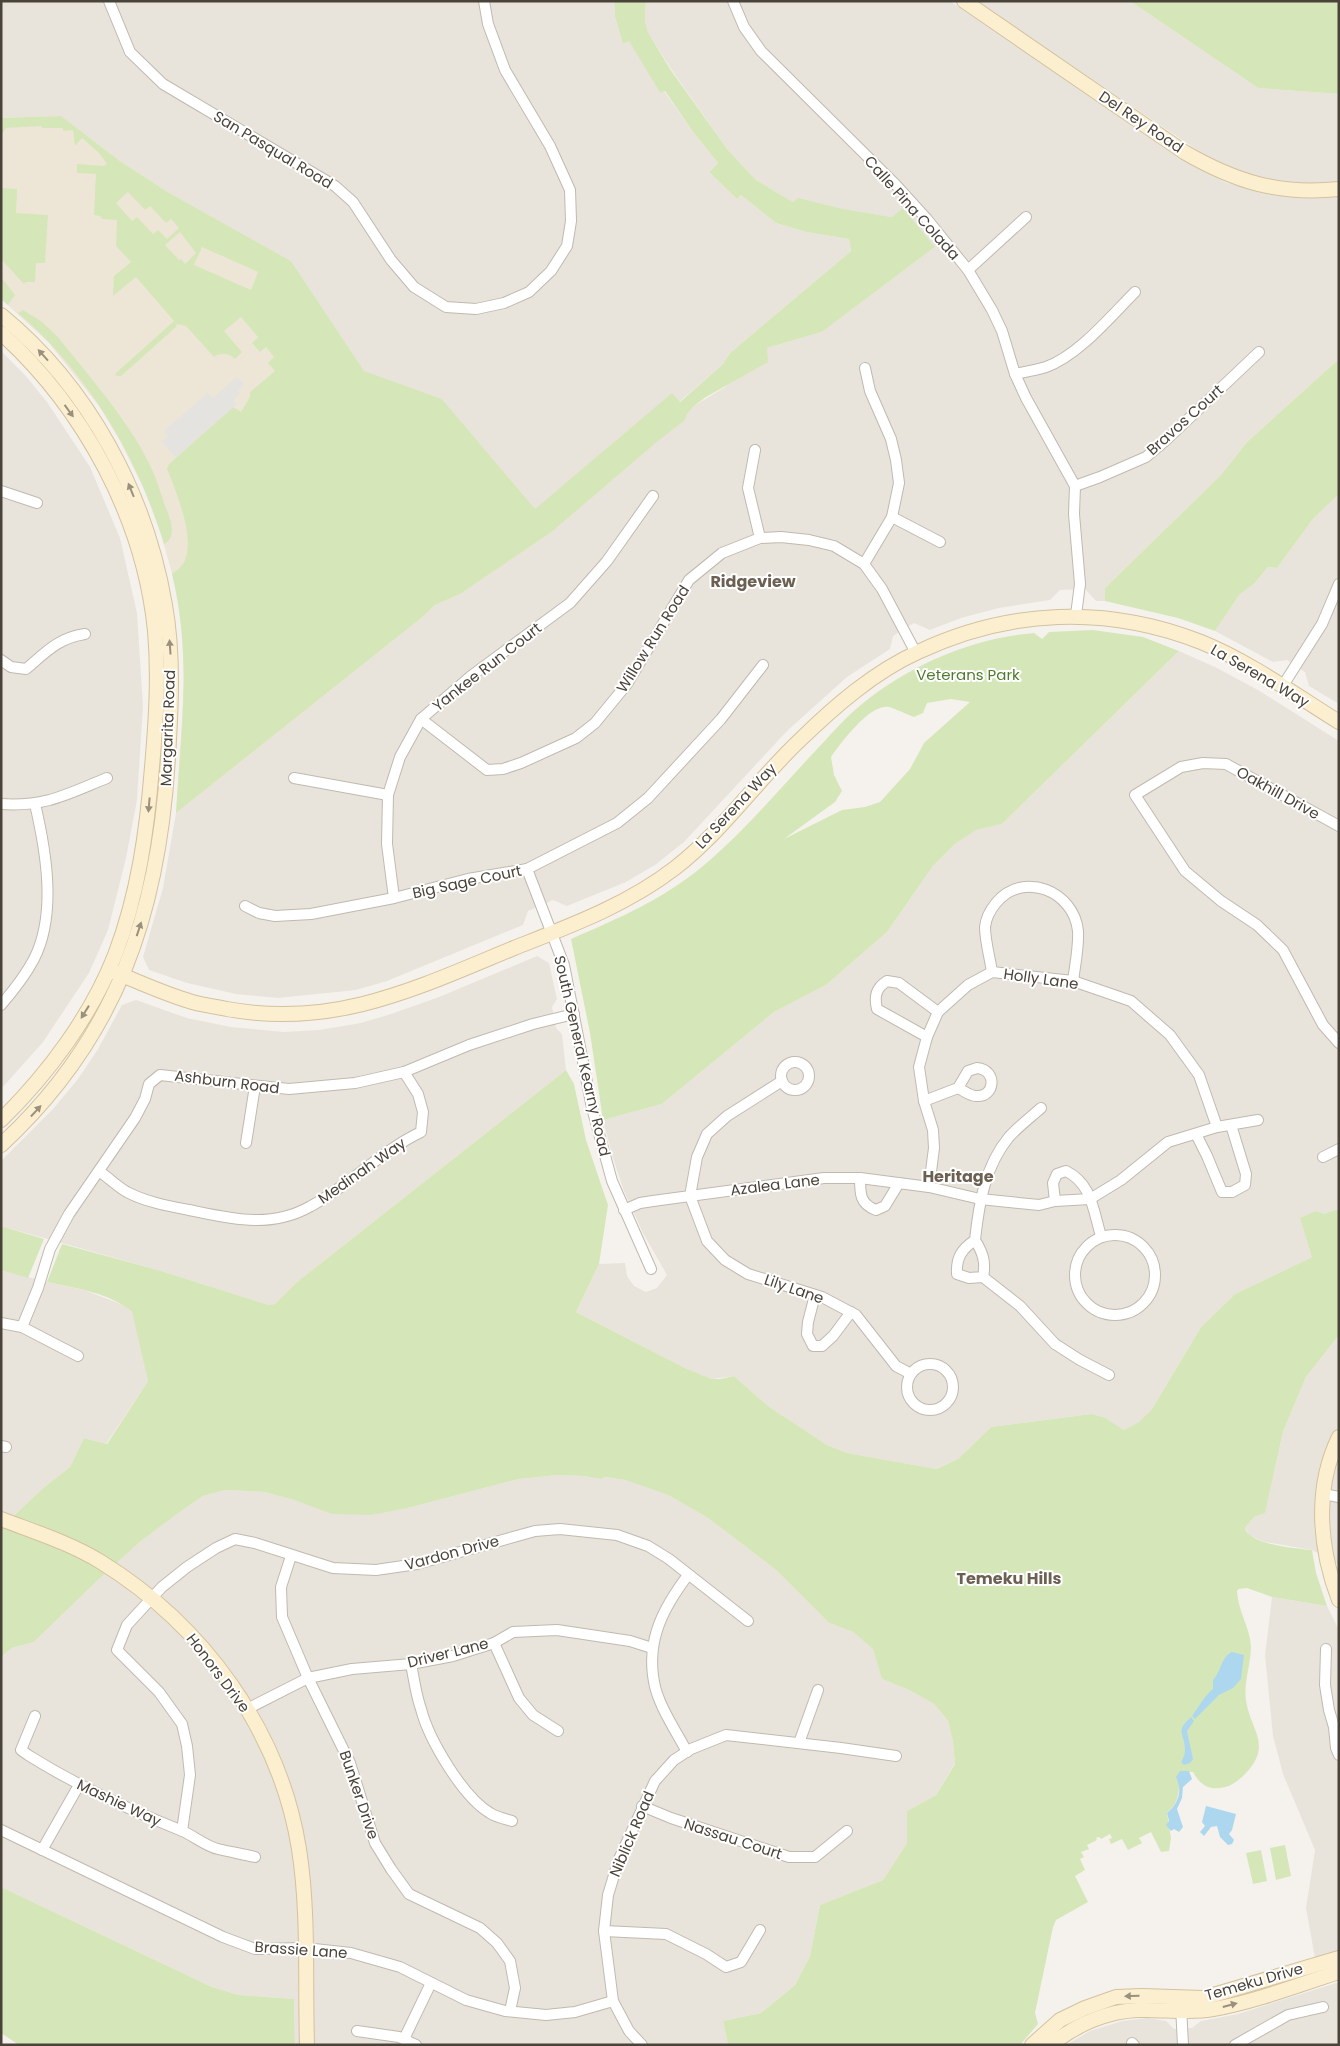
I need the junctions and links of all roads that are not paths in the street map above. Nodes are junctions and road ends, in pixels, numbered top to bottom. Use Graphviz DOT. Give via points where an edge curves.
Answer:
graph roads {
  1 [pos="109,1"];
  2 [pos="484,1"];
  3 [pos="733,1"];
  4 [pos="964,1"];
  5 [pos="1339,189"];
  6 [pos="1026,216"];
  7 [pos="968,270"];
  8 [pos="1135,292"];
  9 [pos="1,315"];
  10 [pos="1,334"];
  11 [pos="1259,352"];
  12 [pos="865,368"];
  13 [pos="1015,374"];
  14 [pos="755,450"];
  15 [pos="1074,486"];
  16 [pos="1,491"];
  17 [pos="653,496"];
  18 [pos="37,503"];
  19 [pos="892,518"];
  20 [pos="760,538"];
  21 [pos="940,542"];
  22 [pos="864,564"];
  23 [pos="1339,584"];
  24 [pos="1076,615"];
  25 [pos="85,634"];
  26 [pos="916,652"];
  27 [pos="1,660"];
  28 [pos="763,664"];
  29 [pos="1282,687"];
  30 [pos="421,719"];
  31 [pos="1339,722"];
  32 [pos="107,778"];
  33 [pos="294,778"];
  34 [pos="388,795"];
  35 [pos="1,804"];
  36 [pos="35,804"];
  37 [pos="1339,826"];
  38 [pos="527,869"];
  39 [pos="394,898"];
  40 [pos="245,906"];
  41 [pos="552,933"];
  42 [pos="109,970"];
  43 [pos="992,972"];
  44 [pos="123,975"];
  45 [pos="1073,981"];
  46 [pos="1,1006"];
  47 [pos="938,1012"];
  48 [pos="574,1014"];
  49 [pos="927,1037"];
  50 [pos="1339,1043"];
  51 [pos="404,1072"];
  52 [pos="782,1081"];
  53 [pos="256,1086"];
  54 [pos="958,1088"];
  55 [pos="924,1101"];
  56 [pos="1041,1108"];
  57 [pos="1,1120"];
  58 [pos="1258,1120"];
  59 [pos="1231,1125"];
  60 [pos="1217,1127"];
  61 [pos="1196,1134"];
  62 [pos="246,1143"];
  63 [pos="1,1145"];
  64 [pos="1339,1149"];
  65 [pos="1323,1157"];
  66 [pos="100,1172"];
  67 [pos="860,1178"];
  68 [pos="899,1183"];
  69 [pos="929,1187"];
  70 [pos="690,1196"];
  71 [pos="980,1199"];
  72 [pos="1090,1199"];
  73 [pos="1055,1200"];
  74 [pos="624,1210"];
  75 [pos="1101,1236"];
  76 [pos="975,1240"];
  77 [pos="652,1269"];
  78 [pos="984,1277"];
  79 [pos="815,1295"];
  80 [pos="851,1312"];
  81 [pos="1,1323"];
  82 [pos="22,1327"];
  83 [pos="78,1356"];
  84 [pos="911,1374"];
  85 [pos="1109,1375"];
  86 [pos="1339,1437"];
  87 [pos="1323,1494"];
  88 [pos="1339,1496"];
  89 [pos="1,1519"];
  90 [pos="291,1556"];
  91 [pos="688,1575"];
  92 [pos="153,1599"];
  93 [pos="1339,1600"];
  94 [pos="748,1621"];
  95 [pos="494,1643"];
  96 [pos="652,1648"];
  97 [pos="1326,1649"];
  98 [pos="411,1664"];
  99 [pos="308,1678"];
  100 [pos="818,1690"];
  101 [pos="247,1709"];
  102 [pos="35,1716"];
  103 [pos="558,1731"];
  104 [pos="799,1744"];
  105 [pos="687,1752"];
  106 [pos="1339,1755"];
  107 [pos="896,1756"];
  108 [pos="78,1785"];
  109 [pos="642,1806"];
  110 [pos="512,1822"];
  111 [pos="1,1830"];
  112 [pos="182,1830"];
  113 [pos="847,1831"];
  114 [pos="42,1850"];
  115 [pos="255,1857"];
  116 [pos="760,1930"];
  117 [pos="604,1931"];
  118 [pos="305,1948"];
  119 [pos="1339,1958"];
  120 [pos="1339,1972"];
  121 [pos="431,1983"];
  122 [pos="1181,1998"];
  123 [pos="613,2001"];
  124 [pos="1323,2007"];
  125 [pos="510,2011"];
  126 [pos="1182,2013"];
  127 [pos="357,2030"];
  128 [pos="404,2039"];
  129 [pos="307,2045"];
  130 [pos="416,2045"];
  131 [pos="642,2045"];
  132 [pos="1032,2045"];
  133 [pos="1051,2045"];
  134 [pos="1183,2045"];
  135 [pos="1235,2045"];
  1 -- 2 [label="street, San Pasqual Road" via="130,52 163,84 335,186 353,202 391,260 414,287 446,307 476,309 504,303 529,292 551,271 567,246 571,221 570,190 550,146 505,70 488,24"];
  3 -- 7 [label="street, Calle Pina Colada" via="744,26 761,51 896,185"];
  4 -- 5 [label="main road, Del Rey Road" via="1184,152 1214,169 1254,184 1287,190"];
  6 -- 7 [label="street"];
  7 -- 13 [label="street, Calle Pina Colada" via="992,310"];
  8 -- 13 [label="street" via="1090,338 1069,353 1047,366"];
  44 -- 9 [label="main road, Margarita Road, one-way" via="150,894 163,814 172,690 166,606 146,529 129,484 107,442 56,371"];
  10 -- 42 [label="main road, Margarita Road, one-way" via="48,383 86,434 121,502 150,599 158,701 149,809 139,872"];
  11 -- 15 [label="street, Bravos Court" via="1146,457"];
  12 -- 19 [label="street" via="870,391 891,439 896,460 899,483"];
  13 -- 15 [label="street, Calle Pina Colada"];
  14 -- 20 [label="street" via="748,488"];
  15 -- 24 [label="street, Calle Pina Colada" via="1080,584"];
  16 -- 18 [label="street"];
  17 -- 30 [label="street, Yankee Run Court" via="607,561 570,603 456,687"];
  19 -- 21 [label="street"];
  19 -- 22 [label="street"];
  20 -- 22 [label="street, Willow Run Road" via="809,540 834,546"];
  20 -- 30 [label="street, Willow Run Road" via="722,553 689,580 627,684 595,723 576,738 503,770 487,770"];
  22 -- 26 [label="street, Willow Run Road" via="886,596"];
  23 -- 29 [label="street" via="1322,624"];
  24 -- 26 [label="main road, La Serena Way" via="1008,622 957,636"];
  24 -- 29 [label="main road, La Serena Way" via="1147,625 1175,633 1243,662"];
  25 -- 27 [label="street" via="70,636 56,644 26,668 11,667"];
  26 -- 41 [label="main road, La Serena Way" via="851,695 802,738 704,842 675,868 617,905"];
  28 -- 38 [label="street, Big Sage Court" via="721,719 648,798 616,823"];
  29 -- 31 [label="main road, La Serena Way"];
  30 -- 34 [label="street, Yankee Run Court" via="400,757"];
  32 -- 36 [label="street" via="55,800"];
  33 -- 34 [label="street"];
  34 -- 39 [label="street, Yankee Run Court" via="387,844"];
  35 -- 36 [label="street"];
  36 -- 46 [label="street" via="47,877 47,909 35,956"];
  37 -- 50 [label="street, Oakhill Drive" via="1226,764 1203,762 1182,767 1135,795 1185,871 1221,901 1258,925 1283,950 1323,1025"];
  38 -- 39 [label="street, Big Sage Court" via="468,878"];
  38 -- 41 [label="street, South General Kearny Road"];
  39 -- 40 [label="street, Big Sage Court" via="290,916 259,913"];
  41 -- 44 [label="main road, La Serena Way" via="384,1000 315,1014 252,1014 189,1002"];
  41 -- 48 [label="street, South General Kearny Road" via="564,965"];
  42 -- 44 [label="main road, La Serena Way"];
  42 -- 57 [label="main road, Margarita Road, one-way" via="86,1012 52,1062"];
  43 -- 45 [label="street, Holly Lane"];
  43 -- 45 [label="street" via="985,926 990,910 1002,895 1018,886 1037,886 1060,896 1078,930"];
  43 -- 47 [label="street, Holly Lane" via="968,985"];
  63 -- 44 [label="main road, Margarita Road, one-way" via="70,1070 91,1038"];
  45 -- 60 [label="street, Holly Lane" via="1131,1001 1170,1035 1199,1075"];
  47 -- 49 [label="street, Holly Lane"];
  47 -- 49 [label="street" via="899,983 887,981 876,992 877,1009"];
  48 -- 51 [label="street, Ashburn Road" via="469,1045"];
  48 -- 74 [label="street, South General Kearny Road" via="601,1146"];
  49 -- 55 [label="street, Holly Lane" via="919,1067"];
  51 -- 53 [label="street, Ashburn Road" via="325,1086 289,1089"];
  51 -- 66 [label="street, Medinah Way" via="418,1094 423,1112 422,1132 331,1194 293,1215 239,1221 163,1205 127,1192"];
  52 -- 70 [label="street" via="727,1116 708,1134 698,1157"];
  53 -- 62 [label="street"];
  53 -- 66 [label="street, Ashburn Road" via="160,1075 149,1084 135,1118"];
  54 -- 55 [label="street"];
  55 -- 69 [label="street, Holly Lane" via="934,1139"];
  56 -- 71 [label="street" via="1009,1137 992,1165"];
  58 -- 59 [label="street"];
  59 -- 60 [label="street"];
  59 -- 61 [label="street" via="1246,1174 1245,1185 1232,1192 1222,1192"];
  60 -- 61 [label="street"];
  61 -- 72 [label="street" via="1168,1142 1121,1180"];
  64 -- 65 [label="street"];
  66 -- 82 [label="street, Ashburn Road" via="69,1214 50,1249"];
  67 -- 68 [label="street, Azalea Lane"];
  67 -- 68 [label="street" via="863,1203 876,1210 885,1206"];
  67 -- 70 [label="street, Azalea Lane" via="824,1178"];
  68 -- 69 [label="street, Azalea Lane"];
  69 -- 71 [label="street"];
  70 -- 74 [label="street, Azalea Lane" via="640,1203"];
  70 -- 79 [label="street, Lily Lane" via="707,1240 725,1260 748,1274"];
  71 -- 73 [label="street" via="1039,1205"];
  71 -- 76 [label="street"];
  72 -- 73 [label="street"];
  72 -- 73 [label="street" via="1086,1186 1066,1170 1057,1174 1053,1183"];
  72 -- 75 [label="street"];
  74 -- 77 [label="street, South General Kearny Road"];
  75 -- 75 [label="street" via="1085,1248 1075,1265 1074,1278 1085,1302 1102,1312 1121,1315 1134,1310 1152,1292 1154,1265 1149,1253 1128,1236"];
  76 -- 78 [label="street" via="984,1254"];
  76 -- 78 [label="street" via="960,1254 956,1263 957,1274 969,1278"];
  78 -- 85 [label="street" via="1020,1306 1055,1344"];
  79 -- 80 [label="street, Lily Lane"];
  79 -- 80 [label="street" via="807,1334 813,1346 822,1346"];
  80 -- 84 [label="street, Lily Lane" via="896,1366"];
  81 -- 82 [label="street"];
  82 -- 83 [label="street"];
  84 -- 84 [label="street" via="908,1390 915,1404 929,1410 950,1400 953,1385 948,1372 929,1364"];
  86 -- 87 [label="main road"];
  87 -- 88 [label="street"];
  87 -- 93 [label="main road" via="1324,1549"];
  89 -- 92 [label="main road, Honors Drive" via="74,1547"];
  90 -- 91 [label="street, Vardon Drive" via="333,1568 376,1570 417,1564 534,1531 560,1529 617,1535 648,1546"];
  90 -- 92 [label="street, Vardon Drive" via="235,1539 187,1567 162,1587"];
  90 -- 99 [label="street, Bunker Drive" via="281,1588 282,1617"];
  91 -- 94 [label="street, Vardon Drive"];
  91 -- 96 [label="street" via="670,1599 658,1623"];
  92 -- 101 [label="main road, Honors Drive" via="211,1658"];
  92 -- 112 [label="street, Vardon Drive" via="127,1625 117,1650 159,1692 182,1724 190,1775"];
  95 -- 96 [label="street, Driver Lane" via="513,1632 557,1630 630,1641"];
  95 -- 98 [label="street, Driver Lane" via="453,1656"];
  95 -- 103 [label="street" via="519,1698 533,1715"];
  96 -- 105 [label="street" via="654,1682"];
  97 -- 106 [label="street" via="1326,1684"];
  98 -- 99 [label="street, Driver Lane" via="352,1669"];
  98 -- 110 [label="street" via="421,1710 435,1744 459,1782 475,1802 490,1813"];
  99 -- 101 [label="street, Driver Lane"];
  99 -- 125 [label="street, Bunker Drive" via="350,1763 375,1843 409,1894 480,1928 497,1943 510,1961 515,1988"];
  100 -- 104 [label="street"];
  101 -- 118 [label="main road, Honors Drive" via="268,1749 287,1798 303,1880"];
  102 -- 108 [label="street, Mashie Way" via="21,1750"];
  104 -- 105 [label="street, Niblick Road" via="726,1735"];
  104 -- 107 [label="street, Niblick Road"];
  105 -- 109 [label="street, Niblick Road" via="674,1760 655,1781"];
  108 -- 112 [label="street, Mashie Way"];
  108 -- 114 [label="street"];
  109 -- 113 [label="street, Nassau Court" via="789,1857 815,1857"];
  109 -- 117 [label="street, Niblick Road" via="616,1868 608,1895"];
  111 -- 114 [label="street, Brassie Lane"];
  112 -- 115 [label="street, Mashie Way" via="216,1849"];
  114 -- 118 [label="street, Brassie Lane" via="223,1937 255,1949"];
  116 -- 117 [label="street" via="742,1962 726,1967 666,1934"];
  117 -- 123 [label="street, Niblick Road"];
  118 -- 121 [label="street, Brassie Lane" via="351,1953 400,1967"];
  118 -- 129 [label="main road, Honors Drive"];
  119 -- 122 [label="main road, Temeku Drive" via="1203,1998"];
  126 -- 120 [label="main road, Temeku Drive, one-way" via="1226,2007"];
  121 -- 125 [label="street, Brassie Lane" via="466,2000"];
  121 -- 128 [label="street"];
  122 -- 126 [label="street"];
  122 -- 132 [label="main road, Temeku Drive, one-way" via="1116,1997 1060,2020"];
  123 -- 125 [label="street, Brassie Lane" via="574,2012 546,2015"];
  123 -- 131 [label="street, Niblick Road" via="630,2032"];
  124 -- 135 [label="street" via="1288,2015"];
  126 -- 133 [label="main road, Temeku Drive" via="1123,2011 1079,2026"];
  126 -- 134 [label="street"];
  127 -- 128 [label="street"];
  128 -- 130 [label="street"];
}
